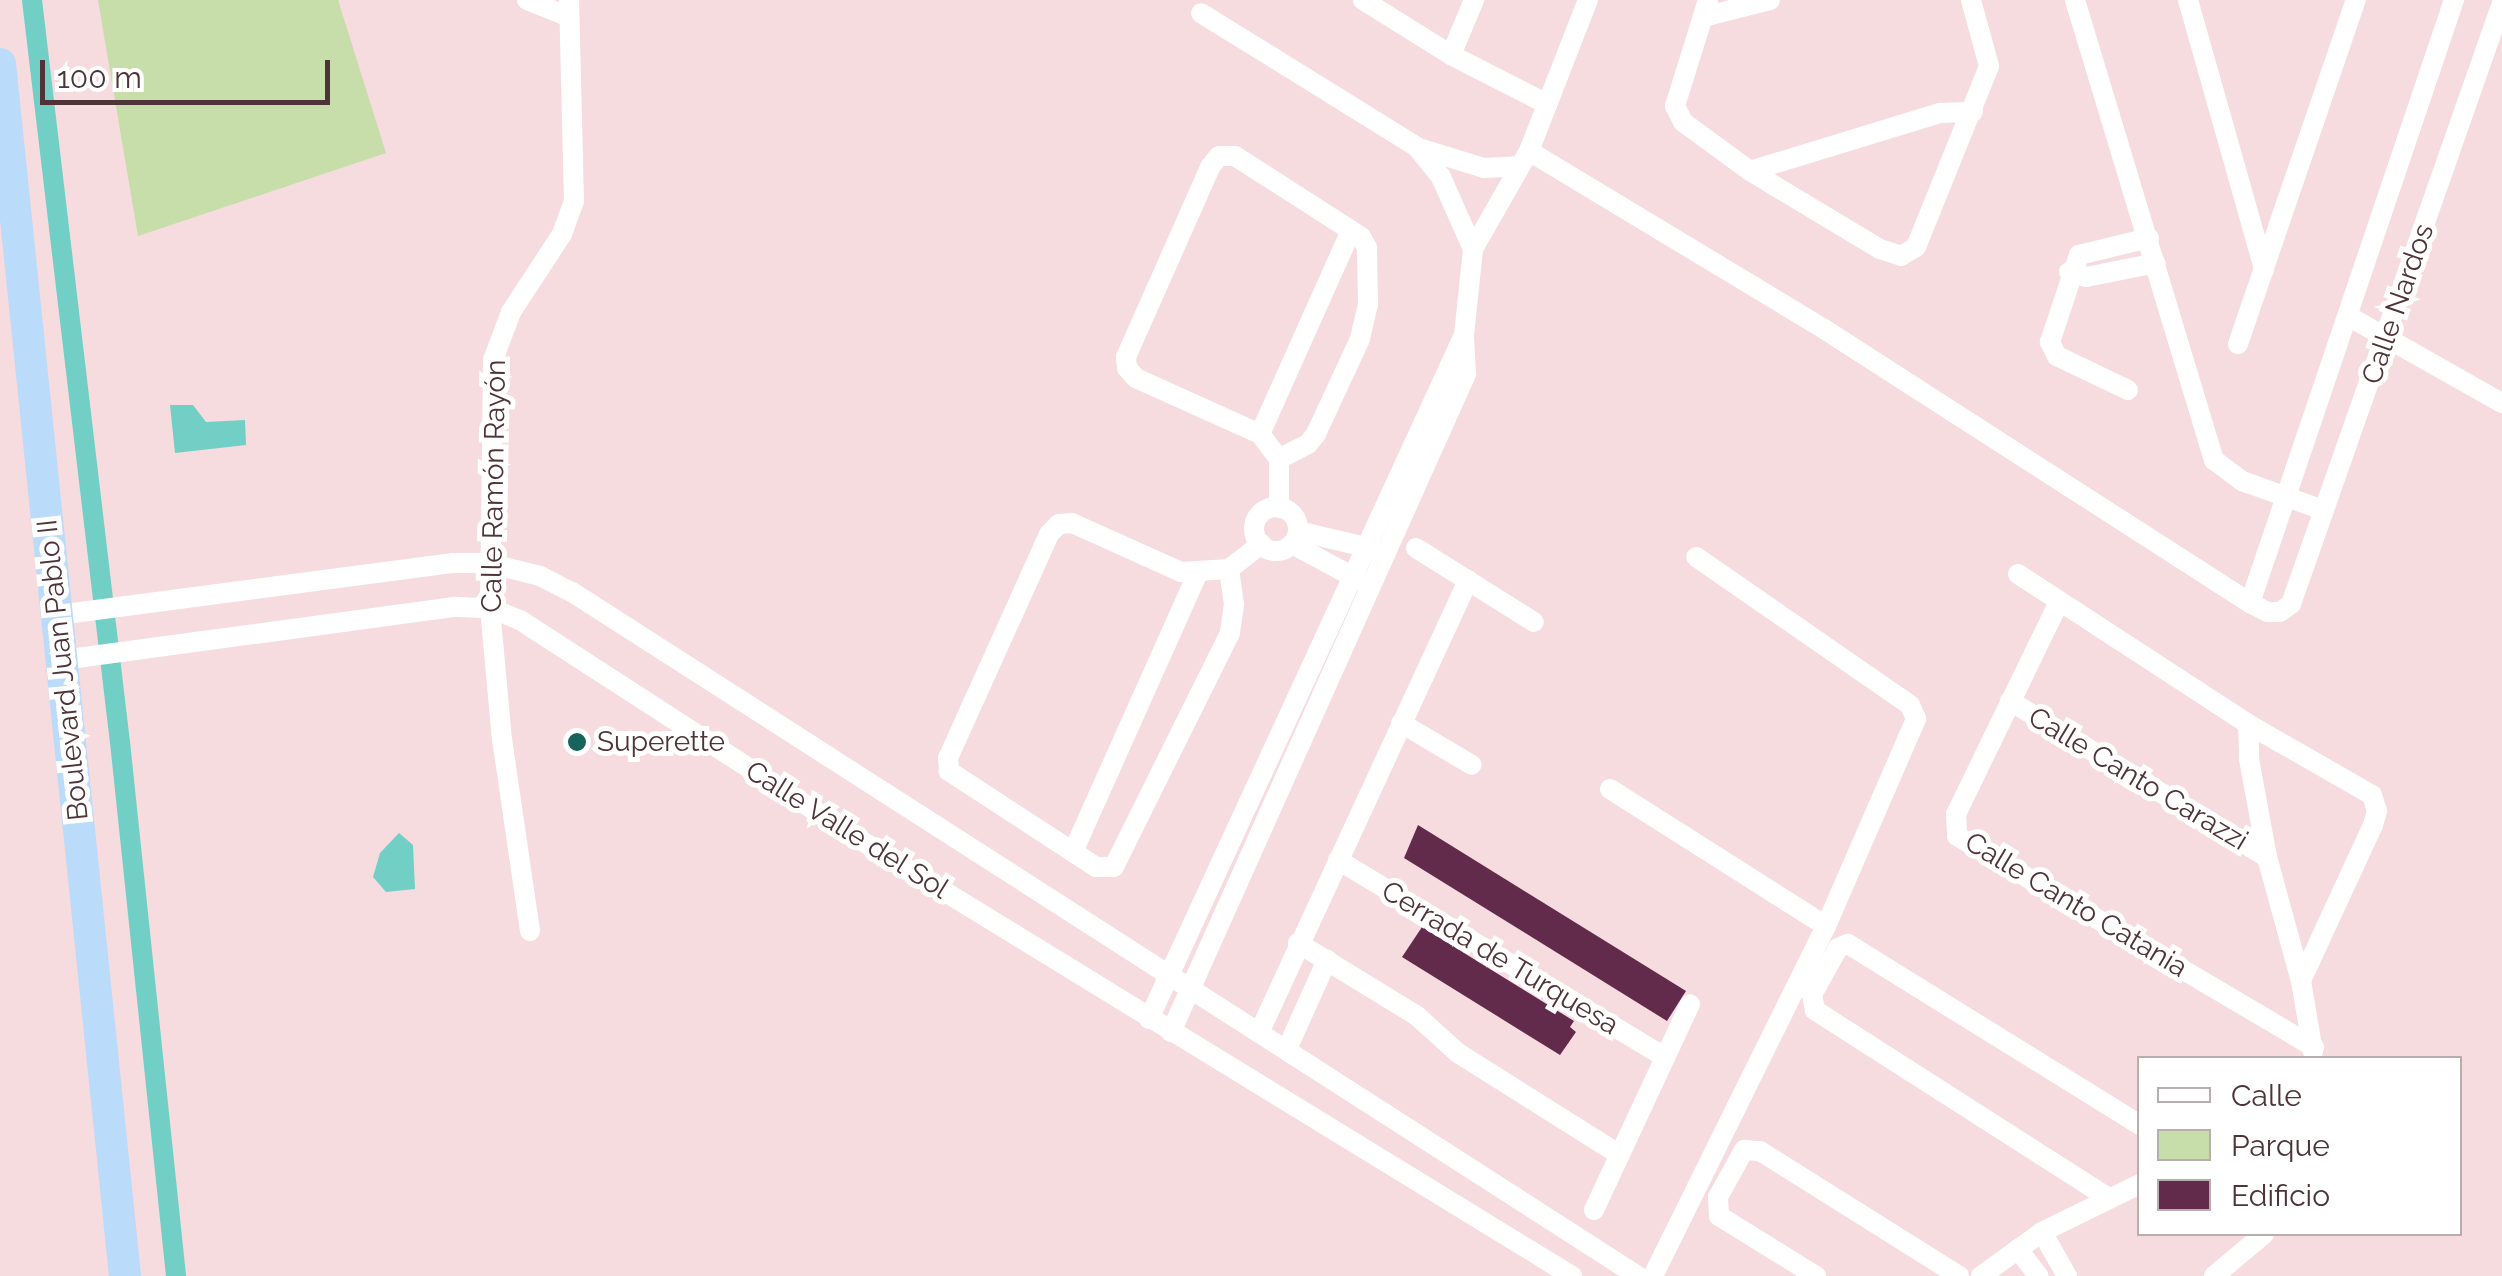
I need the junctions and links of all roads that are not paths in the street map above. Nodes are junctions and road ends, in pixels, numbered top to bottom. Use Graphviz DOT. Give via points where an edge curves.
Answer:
graph roads {
  1 [pos="527,0"];
  2 [pos="1364,0"];
  3 [pos="1474,0"];
  4 [pos="1588,0"];
  5 [pos="1770,0"];
  6 [pos="1971,0"];
  7 [pos="2075,0"];
  8 [pos="2188,0"];
  9 [pos="2454,0"];
  10 [pos="2352,2"];
  11 [pos="2502,3"];
  12 [pos="568,8"];
  13 [pos="1705,8"];
  14 [pos="1200,13"];
  15 [pos="1451,54"];
  16 [pos="0,64"];
  17 [pos="1547,104"];
  18 [pos="1972,112"];
  19 [pos="1417,147"];
  20 [pos="1524,159"];
  21 [pos="1750,170"];
  22 [pos="1351,231"];
  23 [pos="2148,238"];
  24 [pos="1473,249"];
  25 [pos="2156,263"];
  26 [pos="2264,268"];
  27 [pos="2069,272"];
  28 [pos="2348,316"];
  29 [pos="1464,335"];
  30 [pos="2387,336"];
  31 [pos="2238,344"];
  32 [pos="2128,390"];
  33 [pos="2502,403"];
  34 [pos="1260,434"];
  35 [pos="1279,459"];
  36 [pos="2284,496"];
  37 [pos="1279,508"];
  38 [pos="2323,510"];
  39 [pos="1295,538"];
  40 [pos="1261,544"];
  41 [pos="1365,546"];
  42 [pos="1416,548"];
  43 [pos="1386,555"];
  44 [pos="1696,556"];
  45 [pos="488,563"];
  46 [pos="1229,569"];
  47 [pos="1198,574"];
  48 [pos="2018,574"];
  49 [pos="1351,576"];
  50 [pos="1468,580"];
  51 [pos="1371,586"];
  52 [pos="2059,602"];
  53 [pos="2250,603"];
  54 [pos="490,608"];
  55 [pos="67,613"];
  56 [pos="1534,622"];
  57 [pos="72,659"];
  58 [pos="2010,701"];
  59 [pos="1401,723"];
  60 [pos="2248,724"];
  61 [pos="1472,765"];
  62 [pos="1610,790"];
  63 [pos="1073,852"];
  64 [pos="2267,857"];
  65 [pos="1338,860"];
  66 [pos="1826,926"];
  67 [pos="530,931"];
  68 [pos="1298,943"];
  69 [pos="1327,960"];
  70 [pos="1168,976"];
  71 [pos="2300,981"];
  72 [pos="1190,989"];
  73 [pos="1690,1004"];
  74 [pos="1148,1018"];
  75 [pos="1171,1032"];
  76 [pos="1259,1033"];
  77 [pos="1286,1048"];
  78 [pos="2313,1053"];
  79 [pos="1663,1056"];
  80 [pos="2137,1122"];
  81 [pos="1620,1155"];
  82 [pos="2137,1185"];
  83 [pos="2107,1197"];
  84 [pos="1594,1210"];
  85 [pos="2042,1232"];
  86 [pos="2262,1236"];
  87 [pos="2018,1249"];
  88 [pos="125,1276"];
  89 [pos="1572,1276"];
  90 [pos="1638,1276"];
  91 [pos="1652,1276"];
  92 [pos="1816,1276"];
  93 [pos="1959,1276"];
  94 [pos="1981,1276"];
  95 [pos="2038,1276"];
  96 [pos="2067,1276"];
  97 [pos="2214,1276"];
  1 -- 12 [label="street"];
  2 -- 15 [label="street"];
  3 -- 15 [label="street"];
  4 -- 17 [label="street"];
  5 -- 13 [label="street"];
  6 -- 18 [label="street" via="1990,66"];
  7 -- 23 [label="street"];
  8 -- 26 [label="street"];
  9 -- 28 [label="street"];
  10 -- 26 [label="street"];
  11 -- 30 [label="street, Calle Nardos"];
  12 -- 45 [label="street, Calle Ramón Rayón" via="574,201 562,234 498,338"];
  13 -- 21 [label="street" via="1674,106 1682,122"];
  14 -- 19 [label="street"];
  15 -- 17 [label="street"];
  16 -- 55 [label="highway, Boulevard Juan Pablo II"];
  17 -- 20 [label="street"];
  18 -- 21 [label="street" via="1940,113"];
  18 -- 21 [label="street" via="1916,247 1901,256 1880,250"];
  19 -- 20 [label="street" via="1484,168"];
  19 -- 24 [label="street" via="1441,178"];
  20 -- 24 [label="street"];
  20 -- 53 [label="street" via="1824,329"];
  22 -- 34 [label="street"];
  22 -- 34 [label="street" via="1235,156 1219,156 1202,184 1126,357 1127,368"];
  22 -- 35 [label="street" via="1367,248 1366,323 1316,434"];
  23 -- 25 [label="street"];
  23 -- 27 [label="street" via="2079,254"];
  24 -- 29 [label="street"];
  25 -- 27 [label="street" via="2086,277"];
  25 -- 36 [label="street" via="2214,460 2242,481"];
  26 -- 31 [label="street"];
  27 -- 32 [label="street" via="2051,348"];
  28 -- 30 [label="street"];
  28 -- 36 [label="street"];
  29 -- 41 [label="street"];
  29 -- 43 [label="street" via="1466,374"];
  30 -- 33 [label="street"];
  30 -- 38 [label="street, Calle Nardos"];
  34 -- 35 [label="street"];
  35 -- 37 [label="street"];
  36 -- 38 [label="street"];
  36 -- 53 [label="street"];
  37 -- 39 [label="street" via="1291,513"];
  37 -- 40 [label="street" via="1259,516 1254,530"];
  38 -- 53 [label="street, Calle Nardos" via="2290,604 2268,612"];
  39 -- 40 [label="street" via="1280,551"];
  39 -- 41 [label="street"];
  39 -- 49 [label="street"];
  40 -- 46 [label="street"];
  41 -- 43 [label="street"];
  41 -- 49 [label="street"];
  42 -- 50 [label="street"];
  43 -- 51 [label="street"];
  44 -- 66 [label="street" via="1914,711"];
  45 -- 54 [label="street, Calle Ramón Rayón"];
  45 -- 55 [label="street"];
  45 -- 70 [label="street" via="572,592"];
  46 -- 47 [label="street"];
  46 -- 63 [label="street" via="1230,633 1120,863 1106,869"];
  47 -- 63 [label="street"];
  47 -- 63 [label="street" via="1072,523 1049,534 947,765 952,776"];
  48 -- 52 [label="street"];
  49 -- 51 [label="street"];
  49 -- 70 [label="street"];
  50 -- 56 [label="street"];
  50 -- 59 [label="street"];
  51 -- 72 [label="street"];
  52 -- 58 [label="street, Calle Canto Catania"];
  52 -- 60 [label="street"];
  54 -- 57 [label="street, Calle Valle del Sol" via="456,607"];
  54 -- 67 [label="street, Calle Ramón Rayón"];
  54 -- 74 [label="street, Calle Valle del Sol" via="558,643"];
  55 -- 57 [label="highway, Boulevard Juan Pablo II"];
  57 -- 88 [label="highway, Boulevard Juan Pablo II"];
  58 -- 64 [label="street, Calle Canto Carazzi"];
  58 -- 78 [label="street, Calle Canto Catania" via="1956,814 1958,836"];
  59 -- 61 [label="street"];
  59 -- 65 [label="street"];
  60 -- 64 [label="street"];
  60 -- 71 [label="street" via="2372,796 2377,810"];
  62 -- 66 [label="street"];
  64 -- 71 [label="street"];
  65 -- 68 [label="street"];
  65 -- 79 [label="street, Cerrada de Turquesa"];
  66 -- 91 [label="street"];
  68 -- 69 [label="street"];
  68 -- 76 [label="street"];
  69 -- 77 [label="street"];
  69 -- 81 [label="street"];
  70 -- 72 [label="street"];
  70 -- 74 [label="street"];
  71 -- 78 [label="street"];
  72 -- 75 [label="street"];
  72 -- 76 [label="street"];
  73 -- 79 [label="street"];
  74 -- 75 [label="street, Calle Valle del Sol"];
  75 -- 89 [label="street, Calle Valle del Sol"];
  76 -- 77 [label="street"];
  77 -- 90 [label="street"];
  79 -- 81 [label="street"];
  80 -- 83 [label="street" via="1848,944 1838,948 1812,995 1816,1010"];
  81 -- 84 [label="street"];
  82 -- 83 [label="street"];
  83 -- 85 [label="street"];
  85 -- 87 [label="street"];
  85 -- 96 [label="street"];
  86 -- 97 [label="street"];
  87 -- 94 [label="street"];
  87 -- 95 [label="street"];
  92 -- 93 [label="street" via="1719,1216 1718,1197 1744,1150 1760,1151"];
}
